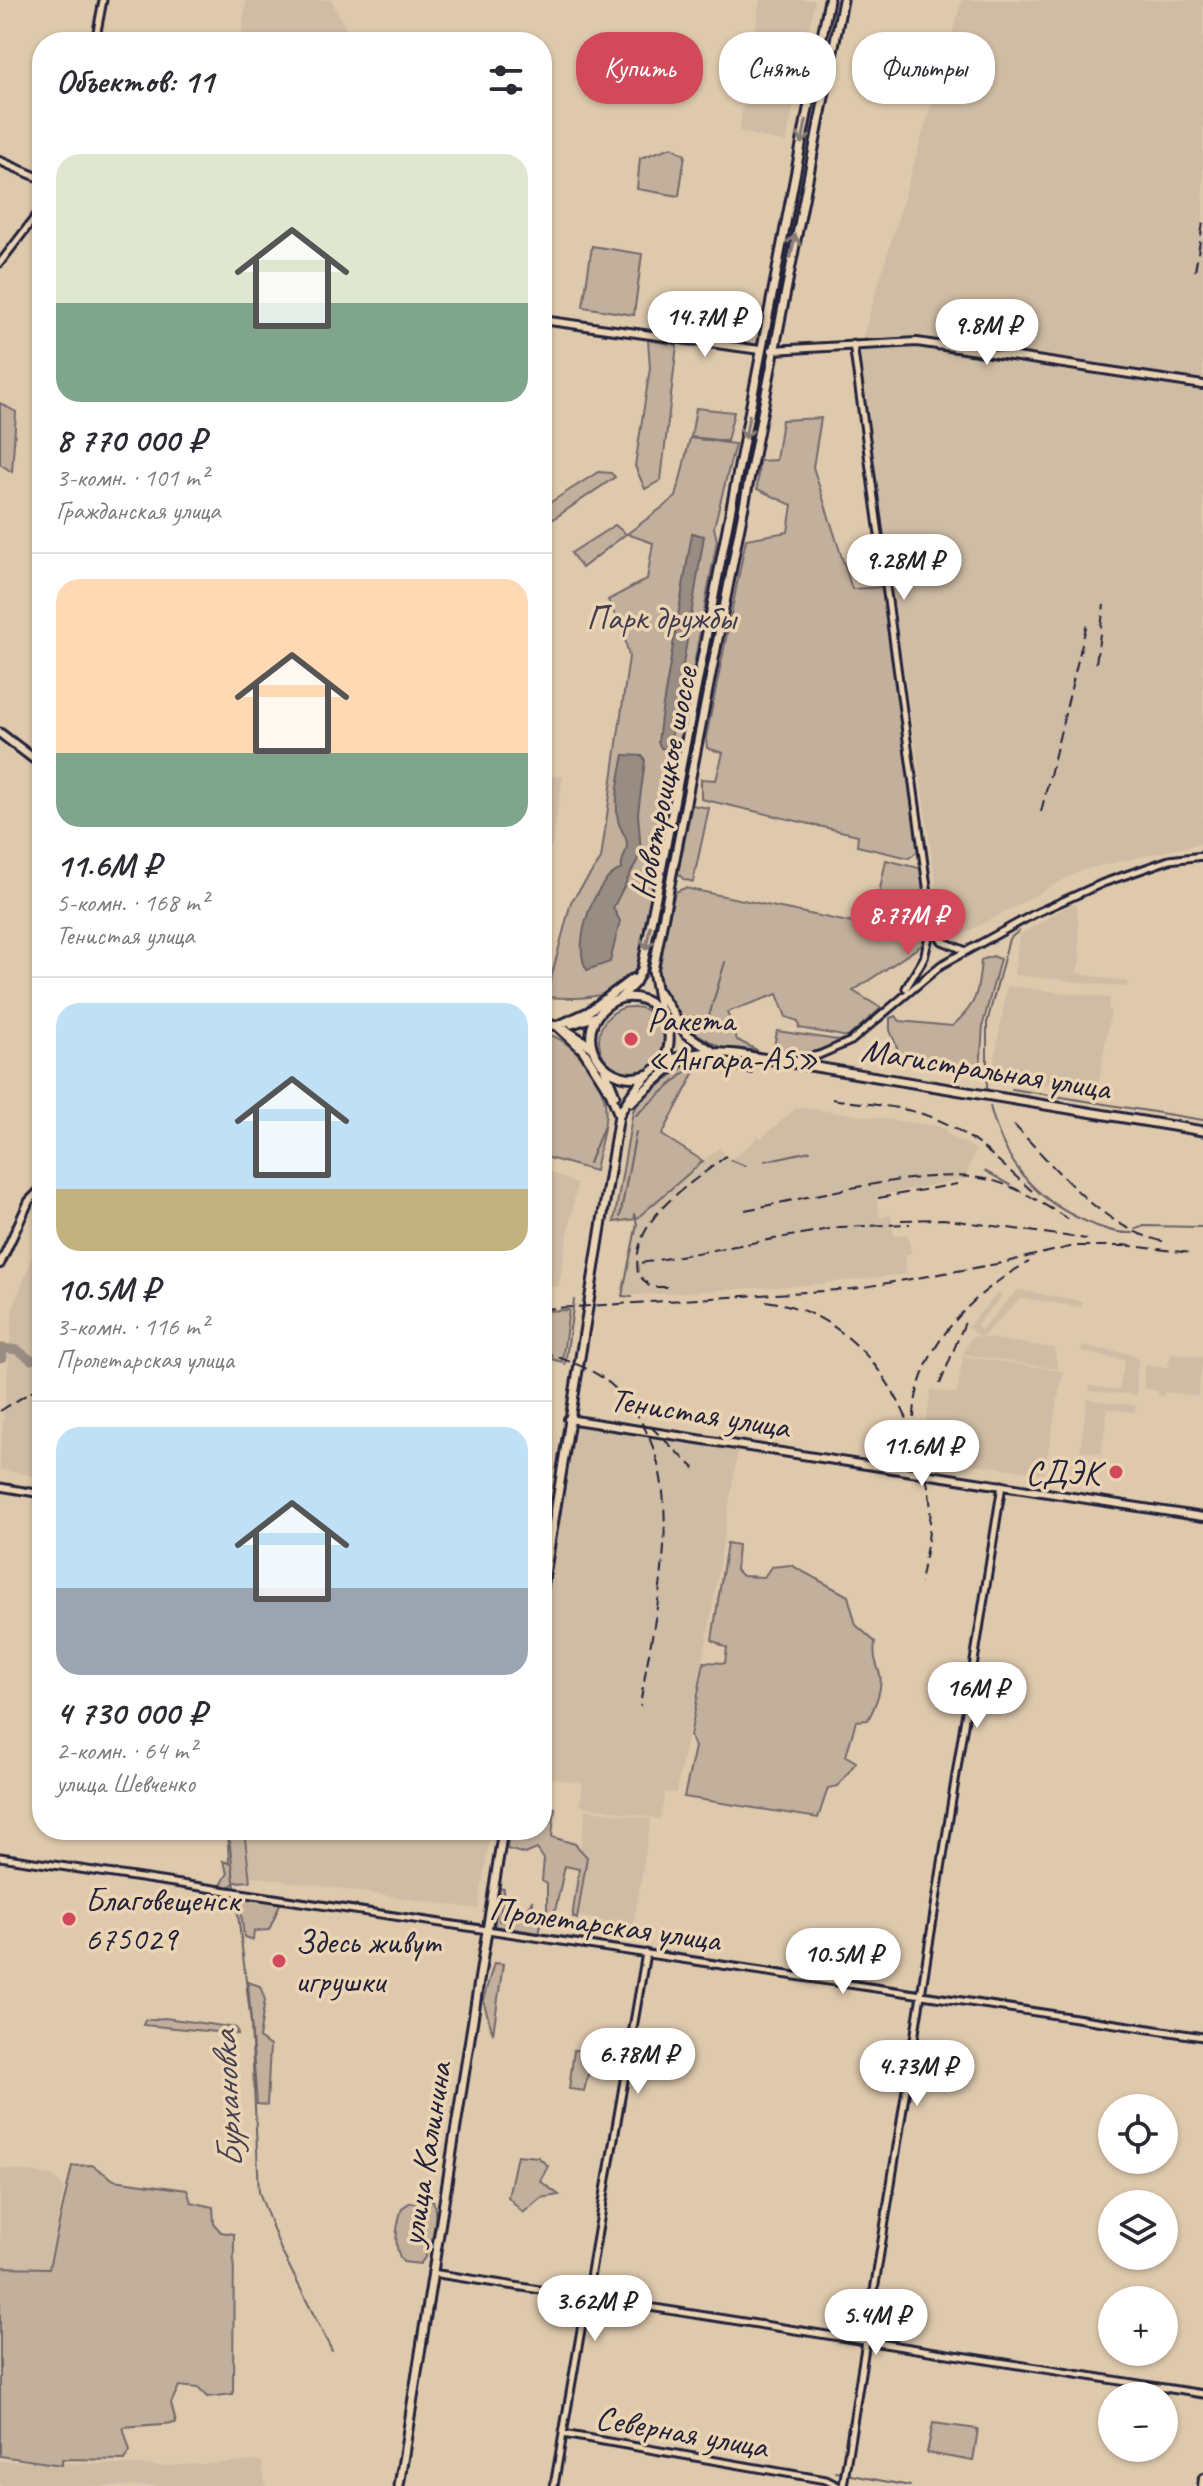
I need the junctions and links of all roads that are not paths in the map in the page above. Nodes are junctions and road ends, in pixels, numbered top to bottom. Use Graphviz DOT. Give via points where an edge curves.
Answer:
graph roads {
  1 [pos="103,0"];
  2 [pos="829,0"];
  3 [pos="843,0"];
  4 [pos="97,32"];
  5 [pos="0,161"];
  6 [pos="32,175"];
  7 [pos="32,221"];
  8 [pos="0,263"];
  9 [pos="552,321"];
  10 [pos="853,344"];
  11 [pos="760,350"];
  12 [pos="772,350"];
  13 [pos="1203,385"];
  14 [pos="0,733"];
  15 [pos="32,757"];
  16 [pos="1203,856"];
  17 [pos="932,923"];
  18 [pos="966,951"];
  19 [pos="642,969"];
  20 [pos="653,971"];
  21 [pos="900,996"];
  22 [pos="619,999"];
  23 [pos="660,1010"];
  24 [pos="597,1016"];
  25 [pos="552,1025"];
  26 [pos="557,1026"];
  27 [pos="670,1028"];
  28 [pos="592,1047"];
  29 [pos="712,1051"];
  30 [pos="789,1062"];
  31 [pos="662,1063"];
  32 [pos="604,1067"];
  33 [pos="651,1073"];
  34 [pos="619,1115"];
  35 [pos="1203,1131"];
  36 [pos="32,1201"];
  37 [pos="0,1264"];
  38 [pos="568,1419"];
  39 [pos="1002,1485"];
  40 [pos="0,1487"];
  41 [pos="32,1492"];
  42 [pos="1203,1517"];
  43 [pos="552,1525"];
  44 [pos="501,1840"];
  45 [pos="0,1857"];
  46 [pos="487,1930"];
  47 [pos="646,1953"];
  48 [pos="920,1992"];
  49 [pos="1203,2037"];
  50 [pos="432,2273"];
  51 [pos="588,2299"];
  52 [pos="863,2343"];
  53 [pos="1203,2394"];
  54 [pos="563,2434"];
  55 [pos="1203,2478"];
  56 [pos="841,2484"];
  57 [pos="399,2486"];
  58 [pos="554,2486"];
  59 [pos="1202,2486"];
  1 -- 4 [label="street"];
  2 -- 11 [label="main road, Новотроицкое шоссе, one-way"];
  12 -- 3 [label="main road, Новотроицкое шоссе, one-way"];
  5 -- 6 [label="main road"];
  7 -- 8 [label="street"];
  9 -- 11 [label="main road"];
  10 -- 12 [label="main road"];
  10 -- 13 [label="main road" via="917,342"];
  10 -- 17 [label="street"];
  11 -- 12 [label="main road"];
  11 -- 19 [label="main road, Новотроицкое шоссе, one-way"];
  12 -- 20 [label="main road, Новотроицкое шоссе"];
  14 -- 15 [label="main road"];
  16 -- 18 [label="street" via="1169,860 1103,883"];
  17 -- 18 [label="street" via="942,941"];
  17 -- 21 [label="street" via="924,958"];
  18 -- 21 [label="street"];
  19 -- 22 [label="main road, Новотроицкое шоссе"];
  19 -- 26 [label="main road" via="588,1012"];
  20 -- 23 [label="main road, Новотроицкое шоссе"];
  20 -- 29 [label="main road" via="659,994 678,1025"];
  21 -- 30 [label="street" via="851,1041"];
  22 -- 23 [label="main road" via="641,999"];
  22 -- 24 [label="main road"];
  23 -- 27 [label="main road"];
  24 -- 26 [label="main road"];
  24 -- 28 [label="main road"];
  25 -- 26 [label="main road"];
  26 -- 28 [label="main road"];
  26 -- 34 [label="main road" via="583,1050"];
  27 -- 29 [label="main road"];
  27 -- 31 [label="main road"];
  28 -- 32 [label="main road"];
  29 -- 30 [label="main road, Магистральная улица"];
  29 -- 31 [label="main road"];
  29 -- 34 [label="main road" via="677,1062"];
  30 -- 35 [label="main road, Магистральная улица"];
  31 -- 33 [label="main road"];
  32 -- 33 [label="main road" via="626,1078"];
  32 -- 34 [label="main road"];
  33 -- 34 [label="main road"];
  34 -- 38 [label="main road"];
  36 -- 37 [label="main road"];
  38 -- 39 [label="main road, Тенистая улица"];
  38 -- 43 [label="main road"];
  39 -- 42 [label="main road, Тенистая улица"];
  39 -- 48 [label="street"];
  40 -- 41 [label="street"];
  44 -- 46 [label="main road, улица Калинина"];
  45 -- 46 [label="street, Пролетарская улица"];
  46 -- 47 [label="street, Пролетарская улица"];
  46 -- 50 [label="main road, улица Калинина"];
  47 -- 48 [label="street, Пролетарская улица"];
  47 -- 51 [label="street"];
  48 -- 49 [label="street, Пролетарская улица"];
  48 -- 52 [label="street"];
  50 -- 51 [label="street"];
  50 -- 57 [label="main road, улица Калинина"];
  51 -- 52 [label="street"];
  51 -- 54 [label="street"];
  52 -- 53 [label="street"];
  52 -- 56 [label="street"];
  54 -- 56 [label="street, Северная улица"];
  54 -- 58 [label="street"];
  55 -- 59 [label="main road"];
}
